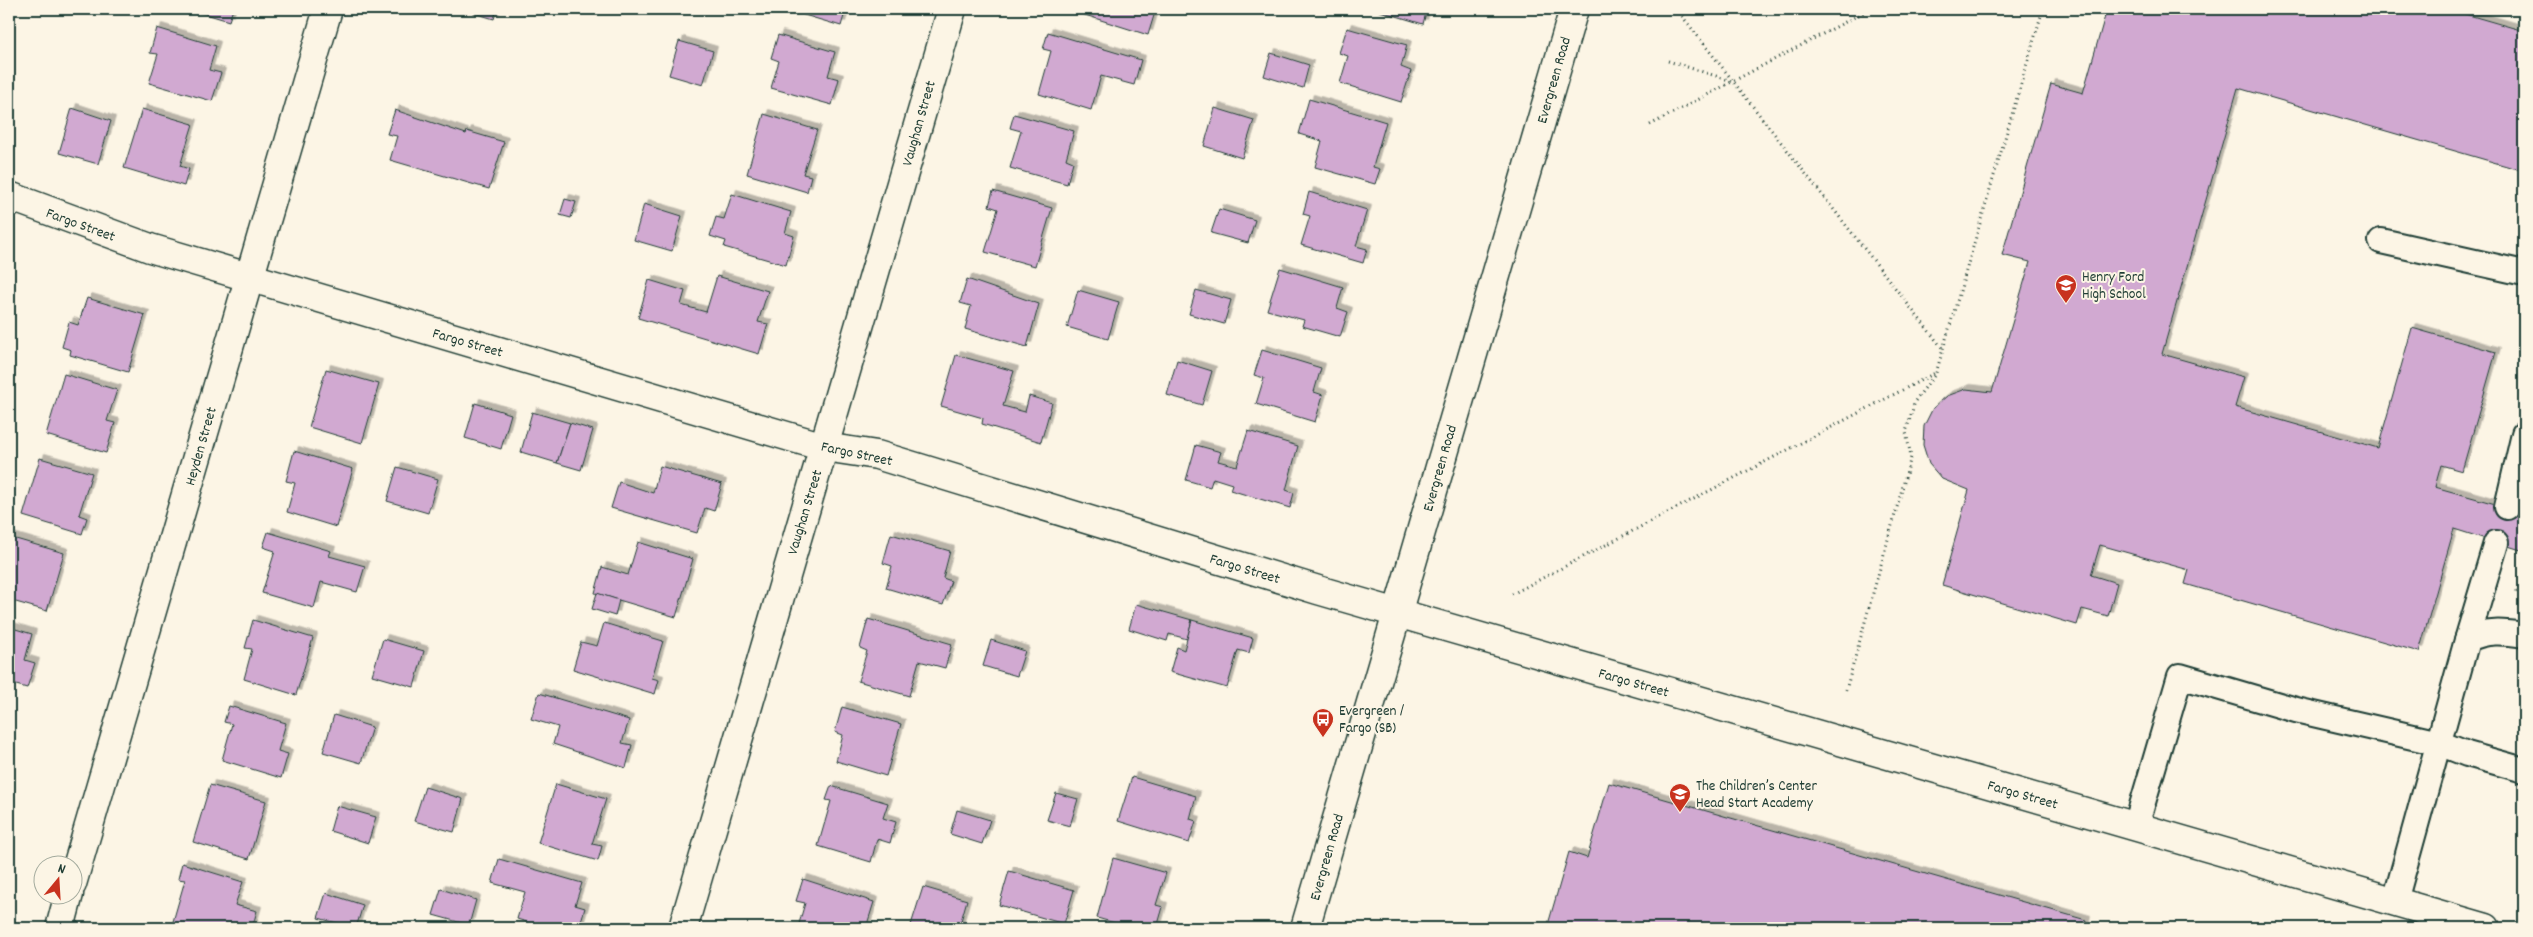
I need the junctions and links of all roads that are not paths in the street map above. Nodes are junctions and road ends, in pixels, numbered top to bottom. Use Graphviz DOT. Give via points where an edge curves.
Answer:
graph roads {
  1 [pos="328,9"];
  2 [pos="952,9"];
  3 [pos="1574,9"];
  4 [pos="9,196"];
  5 [pos="2381,241"];
  6 [pos="2524,273"];
  7 [pos="250,278"];
  8 [pos="2524,434"];
  9 [pos="824,446"];
  10 [pos="2507,507"];
  11 [pos="2496,543"];
  12 [pos="1397,613"];
  13 [pos="2524,635"];
  14 [pos="2467,640"];
  15 [pos="2439,743"];
  16 [pos="2524,770"];
  17 [pos="2136,826"];
  18 [pos="81,854"];
  19 [pos="2394,900"];
  20 [pos="66,904"];
  21 [pos="60,928"];
  22 [pos="682,928"];
  23 [pos="1305,928"];
  24 [pos="2486,928"];
  1 -- 7 [label="street, Heyden Street"];
  2 -- 9 [label="street, Vaughan Street"];
  3 -- 12 [label="street, Evergreen Road"];
  4 -- 7 [label="street, Fargo Street" via="150,248"];
  5 -- 6 [label="lane"];
  7 -- 9 [label="street, Fargo Street"];
  7 -- 18 [label="street, Heyden Street"];
  8 -- 10 [label="lane"];
  9 -- 12 [label="street, Fargo Street" via="877,455"];
  9 -- 22 [label="street, Vaughan Street"];
  11 -- 14 [label="lane"];
  12 -- 17 [label="street, Fargo Street"];
  12 -- 23 [label="street, Evergreen Road"];
  13 -- 14 [label="lane" via="2498,632"];
  14 -- 15 [label="lane"];
  15 -- 16 [label="lane"];
  15 -- 17 [label="lane" via="2296,710 2180,676"];
  15 -- 19 [label="lane"];
  17 -- 19 [label="street, Fargo Street"];
  19 -- 24 [label="street, Fargo Street"];
  20 -- 21 [label="street"];
}
